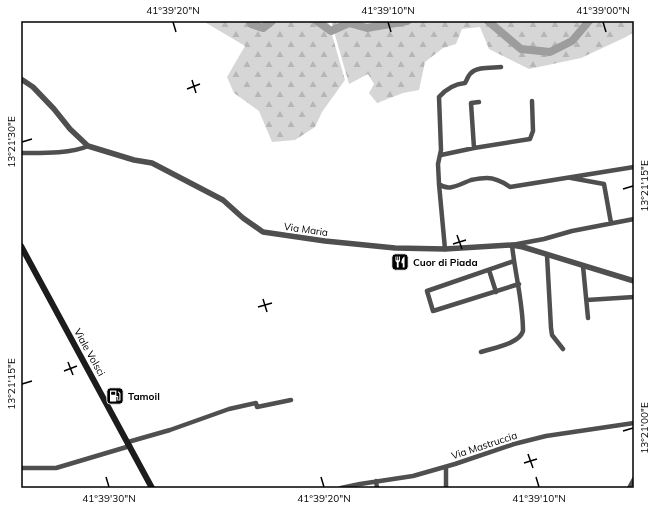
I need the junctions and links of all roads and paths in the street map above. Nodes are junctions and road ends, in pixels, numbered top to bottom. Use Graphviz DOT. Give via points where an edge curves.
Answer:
graph roads {
  1 [pos="501,67"];
  2 [pos="21,79"];
  3 [pos="532,101"];
  4 [pos="479,102"];
  5 [pos="88,146"];
  6 [pos="474,148"];
  7 [pos="21,153"];
  8 [pos="441,155"];
  9 [pos="634,167"];
  10 [pos="567,178"];
  11 [pos="439,184"];
  12 [pos="634,219"];
  13 [pos="611,223"];
  14 [pos="512,245"];
  15 [pos="21,246"];
  16 [pos="445,249"];
  17 [pos="547,255"];
  18 [pos="514,261"];
  19 [pos="583,266"];
  20 [pos="489,270"];
  21 [pos="634,281"];
  22 [pos="519,284"];
  23 [pos="496,292"];
  24 [pos="634,297"];
  25 [pos="587,300"];
  26 [pos="588,318"];
  27 [pos="563,349"];
  28 [pos="481,352"];
  29 [pos="292,400"];
  30 [pos="634,423"];
  31 [pos="128,444"];
  32 [pos="446,467"];
  33 [pos="21,468"];
  34 [pos="634,479"];
  35 [pos="376,481"];
  36 [pos="152,488"];
  37 [pos="341,488"];
  38 [pos="377,488"];
  39 [pos="446,488"];
  40 [pos="629,488"];
  1 -- 8 [label="street" via="475,70 466,83 445,90 439,97"];
  2 -- 5 [label="street, Via Maria" via="33,87"];
  3 -- 6 [label="street" via="533,131 530,139"];
  4 -- 6 [label="street" via="471,103"];
  5 -- 7 [label="street" via="64,151"];
  5 -- 16 [label="street, Via Maria" via="152,163 223,200 263,232 374,246"];
  6 -- 8 [label="street"];
  8 -- 11 [label="street" via="438,164"];
  9 -- 10 [label="street"];
  10 -- 11 [label="street" via="510,187 488,178 448,188"];
  10 -- 13 [label="street" via="604,184"];
  11 -- 16 [label="street"];
  12 -- 13 [label="street"];
  13 -- 14 [label="street" via="544,240"];
  14 -- 16 [label="street, Via Maria"];
  14 -- 17 [label="street, Via Maria"];
  14 -- 18 [label="street"];
  15 -- 31 [label="main road, Viale Volsci"];
  17 -- 19 [label="street, Via Maria"];
  17 -- 27 [label="street" via="550,328"];
  18 -- 20 [label="street"];
  18 -- 22 [label="street"];
  19 -- 21 [label="street, Via Maria"];
  19 -- 25 [label="street"];
  20 -- 23 [label="street"];
  20 -- 23 [label="street" via="427,291 433,311"];
  22 -- 23 [label="street"];
  22 -- 28 [label="street" via="522,335 513,341"];
  24 -- 25 [label="street"];
  25 -- 26 [label="street"];
  29 -- 31 [label="street" via="257,407 256,403 229,409"];
  30 -- 32 [label="street, Via Mastruccia" via="546,436"];
  31 -- 33 [label="street" via="56,468"];
  31 -- 36 [label="main road, Viale Volsci"];
  32 -- 35 [label="street, Via Mastruccia" via="414,476"];
  32 -- 39 [label="street"];
  34 -- 40 [label="street"];
  35 -- 37 [label="street, Via Mastruccia"];
  35 -- 38 [label="street"];
}
